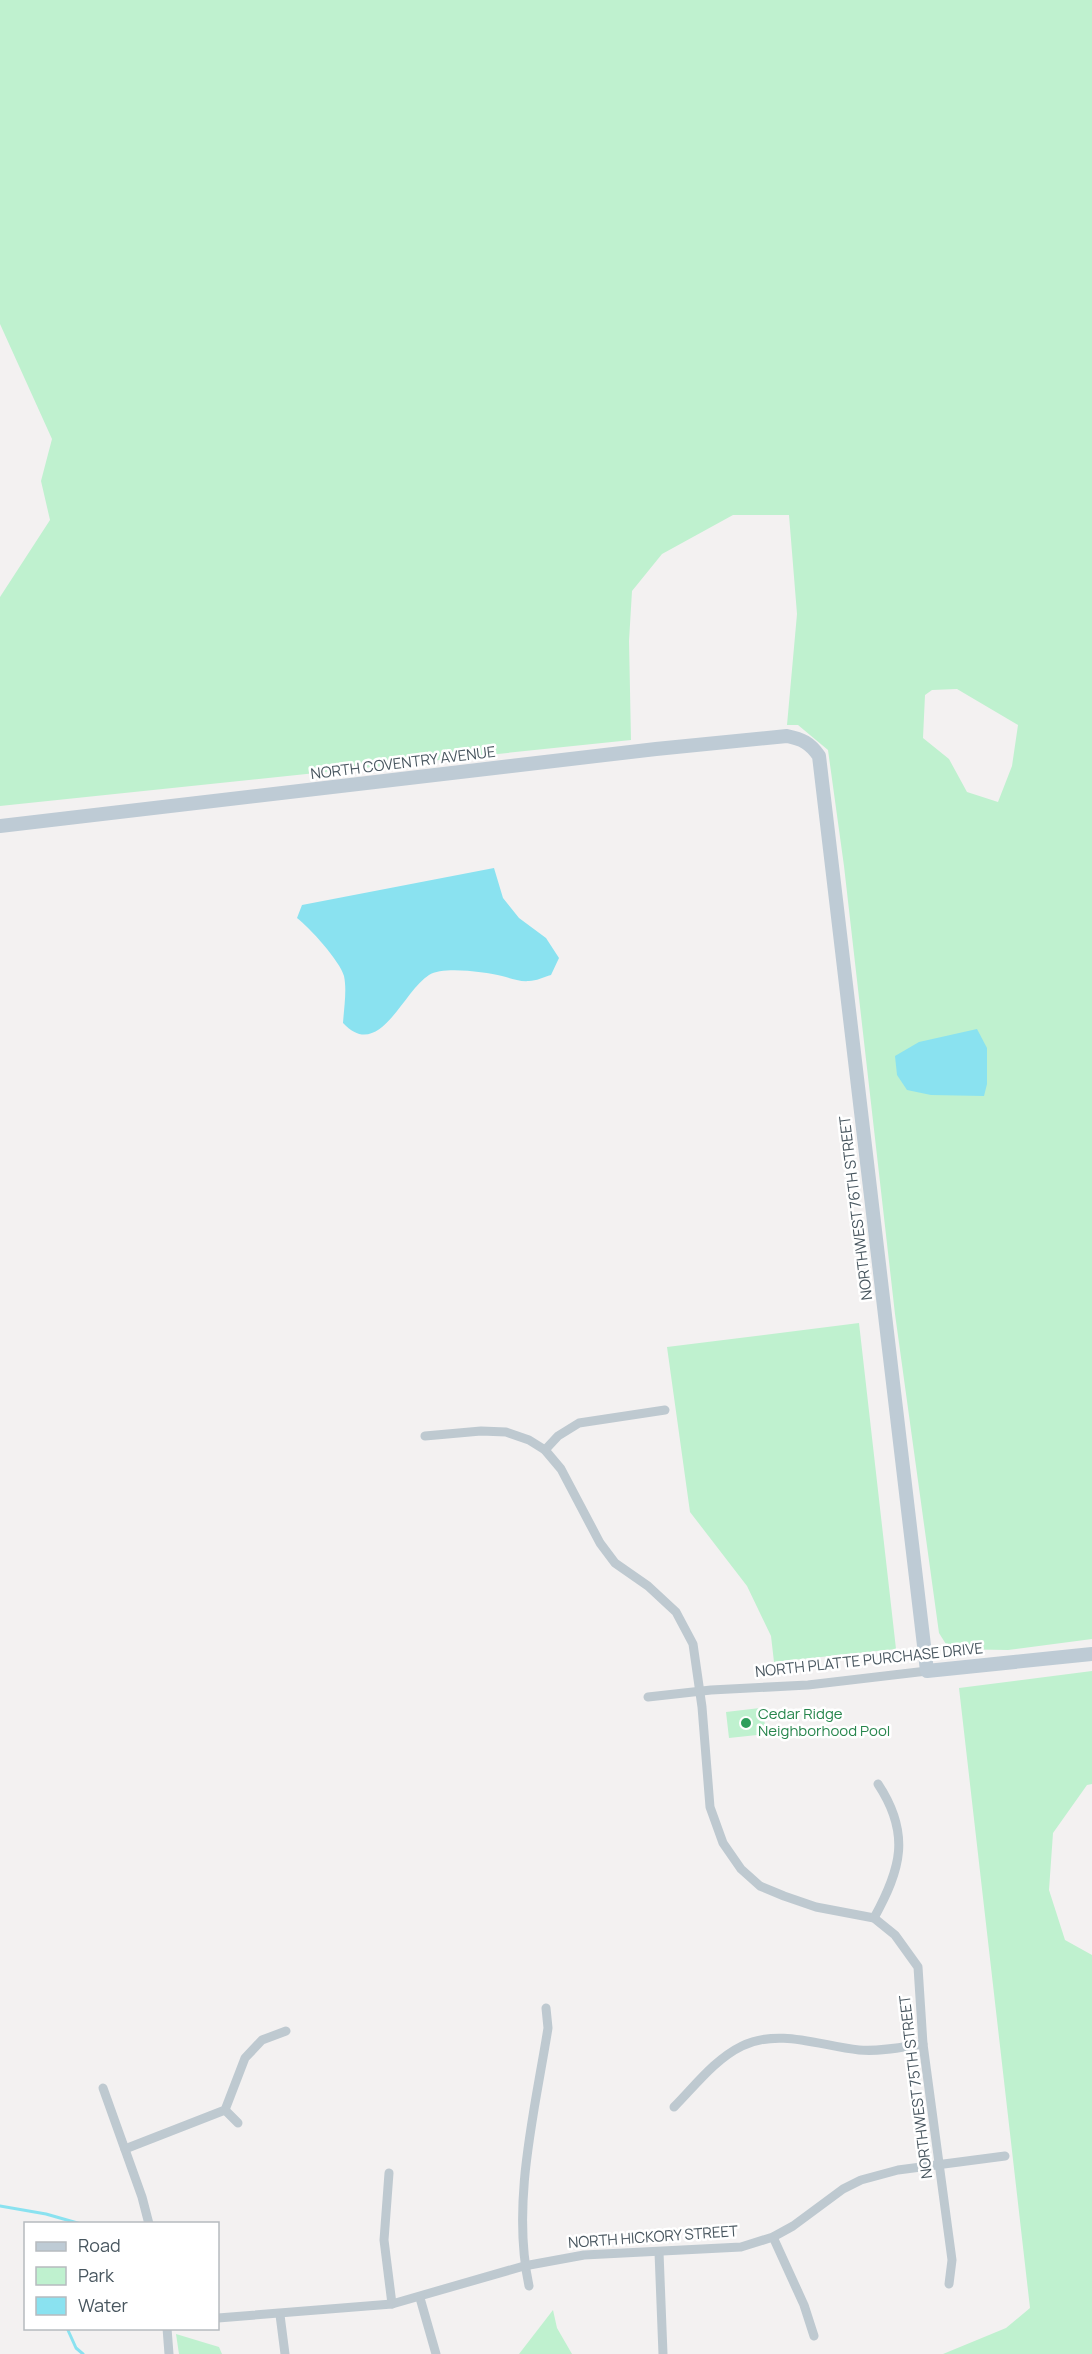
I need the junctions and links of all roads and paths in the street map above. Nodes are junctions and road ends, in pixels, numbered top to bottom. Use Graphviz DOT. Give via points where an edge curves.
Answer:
graph roads {
  1 [pos="809,743"];
  2 [pos="0,826"];
  3 [pos="665,1410"];
  4 [pos="425,1436"];
  5 [pos="545,1450"];
  6 [pos="1092,1654"];
  7 [pos="927,1671"];
  8 [pos="700,1692"];
  9 [pos="648,1697"];
  10 [pos="878,1784"];
  11 [pos="874,1918"];
  12 [pos="546,2008"];
  13 [pos="286,2031"];
  14 [pos="923,2044"];
  15 [pos="103,2088"];
  16 [pos="674,2107"];
  17 [pos="225,2110"];
  18 [pos="238,2124"];
  19 [pos="124,2149"];
  20 [pos="1005,2156"];
  21 [pos="940,2164"];
  22 [pos="389,2173"];
  23 [pos="149,2222"];
  24 [pos="773,2237"];
  25 [pos="659,2252"];
  26 [pos="525,2266"];
  27 [pos="949,2284"];
  28 [pos="529,2286"];
  29 [pos="420,2298"];
  30 [pos="392,2304"];
  31 [pos="280,2314"];
  32 [pos="219,2319"];
  33 [pos="167,2330"];
  34 [pos="814,2336"];
  35 [pos="169,2354"];
  36 [pos="285,2354"];
  37 [pos="436,2354"];
  38 [pos="663,2354"];
  1 -- 2 [label="street, NORTH COVENTRY AVENUE" via="787,736 656,749"];
  1 -- 7 [label="street, NORTHWEST 76TH STREET" via="819,756"];
  3 -- 5 [label="street" via="579,1423"];
  4 -- 5 [label="street" via="506,1432"];
  5 -- 8 [label="street" via="561,1469 600,1543 615,1563 676,1612 693,1644"];
  6 -- 7 [label="street, NORTH PLATTE PURCHASE DRIVE"];
  7 -- 8 [label="street, NORTH PLATTE PURCHASE DRIVE"];
  8 -- 9 [label="street, NORTH PLATTE PURCHASE DRIVE"];
  8 -- 11 [label="street" via="710,1807 723,1843 741,1869 760,1886 816,1908"];
  10 -- 11 [label="street" via="895,1819 901,1845 897,1867"];
  11 -- 14 [label="street, NORTHWEST 75TH STREET" via="895,1935 918,1967"];
  12 -- 26 [label="street" via="548,2028 525,2183"];
  13 -- 17 [label="street" via="262,2040 245,2058"];
  14 -- 16 [label="street" via="861,2050 784,2038 752,2042 716,2064"];
  14 -- 21 [label="street, NORTHWEST 75TH STREET"];
  15 -- 19 [label="street"];
  17 -- 18 [label="street"];
  17 -- 19 [label="street"];
  19 -- 23 [label="street"];
  20 -- 21 [label="street, NORTH HICKORY STREET"];
  21 -- 24 [label="street, NORTH HICKORY STREET" via="861,2180"];
  21 -- 27 [label="street, NORTHWEST 75TH STREET" via="952,2260"];
  22 -- 30 [label="street" via="384,2240"];
  24 -- 25 [label="street, NORTH HICKORY STREET" via="741,2247"];
  24 -- 34 [label="street"];
  25 -- 26 [label="street, NORTH HICKORY STREET" via="584,2255"];
  25 -- 38 [label="street"];
  26 -- 28 [label="street"];
  26 -- 29 [label="street, NORTH HICKORY STREET"];
  29 -- 30 [label="street, NORTH HICKORY STREET"];
  29 -- 37 [label="street"];
  30 -- 31 [label="street, NORTH HICKORY STREET"];
  31 -- 32 [label="street, NORTH HICKORY STREET"];
  31 -- 36 [label="street"];
  33 -- 35 [label="street"];
}
